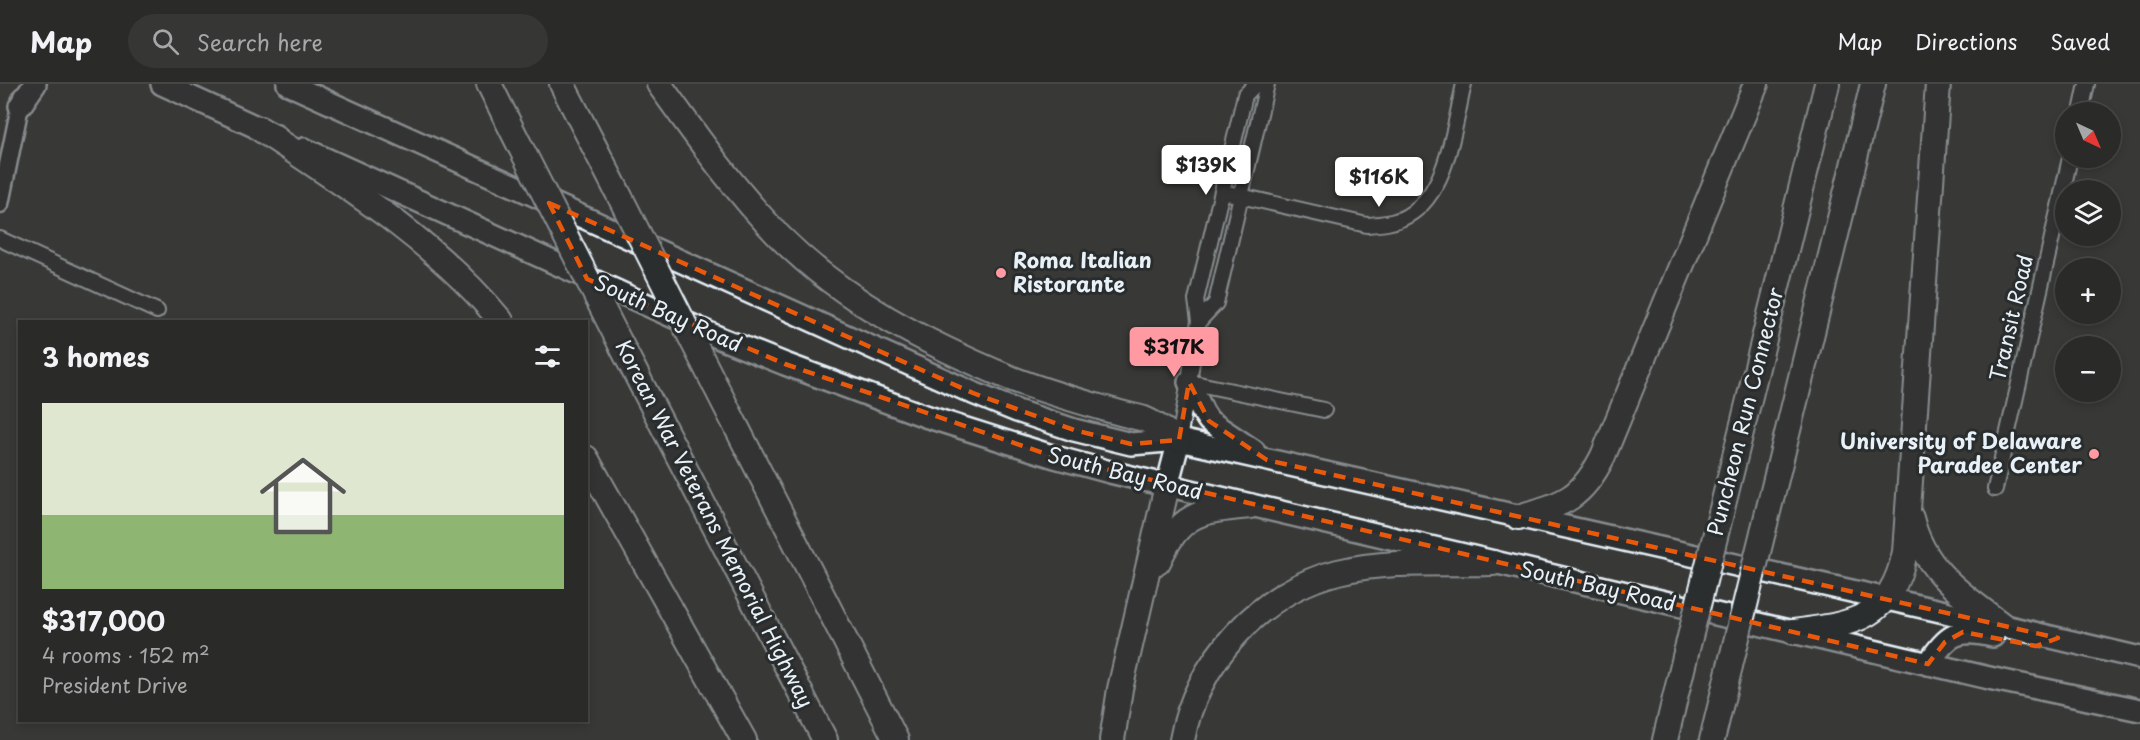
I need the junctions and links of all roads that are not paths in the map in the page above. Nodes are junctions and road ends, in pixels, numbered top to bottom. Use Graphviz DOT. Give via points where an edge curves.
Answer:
graph roads {
  1 [pos="18,84"];
  2 [pos="24,84"];
  3 [pos="35,84"];
  4 [pos="162,84"];
  5 [pos="288,84"];
  6 [pos="489,84"];
  7 [pos="562,84"];
  8 [pos="659,84"];
  9 [pos="1256,84"];
  10 [pos="1267,84"];
  11 [pos="1464,84"];
  12 [pos="1756,84"];
  13 [pos="1827,84"];
  14 [pos="1873,84"];
  15 [pos="1938,84"];
  16 [pos="2087,84"];
  17 [pos="2082,102"];
  18 [pos="20,106"];
  19 [pos="260,129"];
  20 [pos="2068,168"];
  21 [pos="1223,192"];
  22 [pos="1240,196"];
  23 [pos="0,204"];
  24 [pos="0,239"];
  25 [pos="157,311"];
  26 [pos="500,320"];
  27 [pos="1199,321"];
  28 [pos="1189,382"];
  29 [pos="1324,410"];
  30 [pos="1179,440"];
  31 [pos="1268,460"];
  32 [pos="588,462"];
  33 [pos="1167,486"];
  34 [pos="1995,489"];
  35 [pos="1908,502"];
  36 [pos="1250,506"];
  37 [pos="1518,517"];
  38 [pos="1493,563"];
  39 [pos="1886,599"];
  40 [pos="1140,602"];
  41 [pos="2002,625"];
  42 [pos="1793,632"];
  43 [pos="2058,638"];
  44 [pos="2140,658"];
  45 [pos="1928,663"];
  46 [pos="2140,710"];
  47 [pos="1665,737"];
  48 [pos="744,740"];
  49 [pos="825,740"];
  50 [pos="896,740"];
  51 [pos="1112,740"];
  52 [pos="1182,740"];
  53 [pos="1712,740"];
  1 -- 18 [label="highway"];
  2 -- 18 [label="street"];
  3 -- 18 [label="highway"];
  4 -- 19 [label="highway, South Bay Road"];
  5 -- 30 [label="highway, South Bay Road" via="1017,411 1131,444"];
  6 -- 49 [label="highway, Korean War Veterans Memorial Highway, bridge"];
  7 -- 50 [label="highway, bridge"];
  8 -- 30 [label="highway" via="726,175 781,237 878,315 1011,378 1146,420"];
  9 -- 21 [label="street" via="1245,95"];
  10 -- 22 [label="street"];
  11 -- 22 [label="street" via="1440,179 1431,195 1407,216 1390,223 1367,225"];
  12 -- 37 [label="highway" via="1594,474 1569,499"];
  13 -- 47 [label="highway, Puncheon Run Connector, bridge"];
  14 -- 53 [label="highway, bridge"];
  15 -- 35 [label="highway"];
  16 -- 17 [label="street"];
  18 -- 23 [label="street"];
  19 -- 26 [label="highway" via="406,228 469,285"];
  19 -- 33 [label="highway, South Bay Road" via="784,364 978,434"];
  20 -- 34 [label="street, Transit Road"];
  21 -- 22 [label="street"];
  21 -- 27 [label="street" via="1196,300"];
  22 -- 27 [label="street" via="1216,303"];
  24 -- 25 [label="street"];
  27 -- 28 [label="street"];
  28 -- 29 [label="street"];
  28 -- 30 [label="street"];
  28 -- 31 [label="highway" via="1209,421"];
  30 -- 31 [label="highway, South Bay Road"];
  30 -- 33 [label="highway"];
  31 -- 37 [label="highway, South Bay Road"];
  32 -- 48 [label="highway"];
  33 -- 36 [label="highway, South Bay Road"];
  33 -- 40 [label="highway"];
  35 -- 39 [label="highway" via="1902,566"];
  35 -- 41 [label="highway" via="1925,556 1953,587"];
  36 -- 38 [label="highway, South Bay Road"];
  36 -- 40 [label="highway" via="1204,512 1183,523 1168,540"];
  37 -- 39 [label="highway, South Bay Road"];
  38 -- 42 [label="highway, South Bay Road"];
  38 -- 52 [label="highway" via="1365,568 1329,575 1286,595 1265,608 1224,648 1191,705"];
  39 -- 41 [label="highway, South Bay Road"];
  39 -- 42 [label="highway" via="1852,622"];
  40 -- 51 [label="highway"];
  41 -- 43 [label="highway, South Bay Road"];
  42 -- 45 [label="highway, South Bay Road"];
  43 -- 44 [label="highway, South Bay Road"];
  43 -- 45 [label="highway" via="2036,646 1963,632 1945,642"];
  45 -- 46 [label="highway, South Bay Road"];
}
